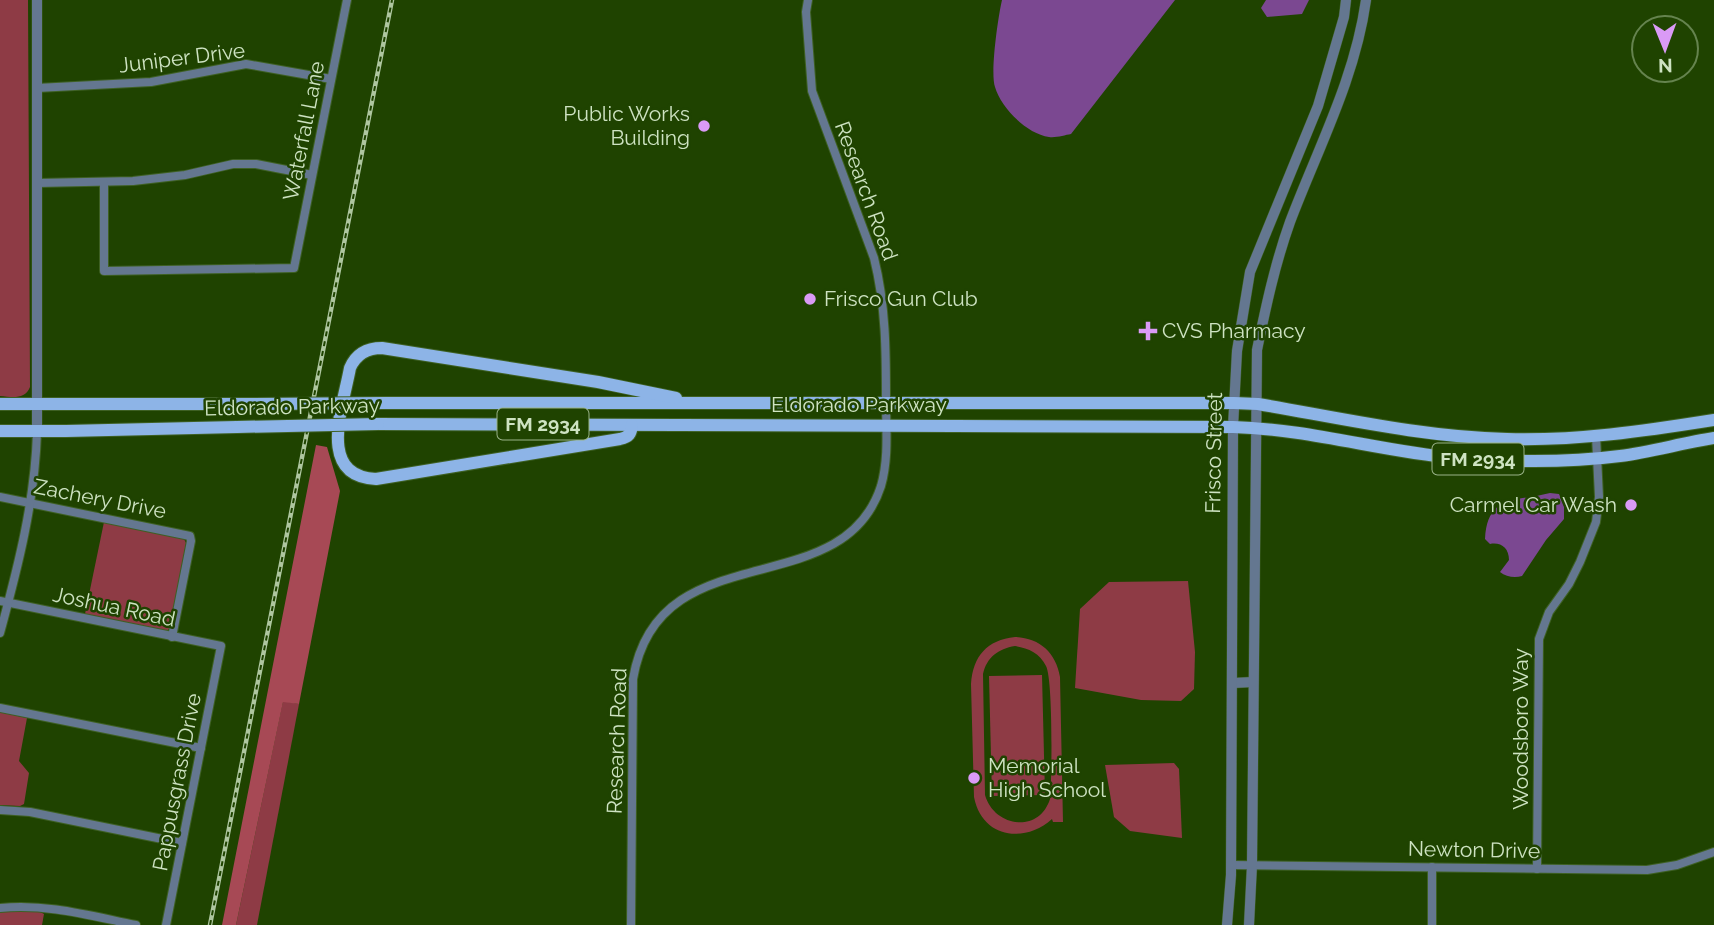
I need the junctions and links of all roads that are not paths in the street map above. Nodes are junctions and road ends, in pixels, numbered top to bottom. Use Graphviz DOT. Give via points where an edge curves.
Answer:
graph roads {
  1 [pos="37,0"];
  2 [pos="346,0"];
  3 [pos="808,0"];
  4 [pos="1346,0"];
  5 [pos="1366,0"];
  6 [pos="1344,17"];
  7 [pos="1363,25"];
  8 [pos="331,79"];
  9 [pos="37,88"];
  10 [pos="312,174"];
  11 [pos="37,183"];
  12 [pos="104,183"];
  13 [pos="1234,403"];
  14 [pos="0,404"];
  15 [pos="710,404"];
  16 [pos="886,404"];
  17 [pos="1258,404"];
  18 [pos="37,405"];
  19 [pos="1056,405"];
  20 [pos="1714,420"];
  21 [pos="632,425"];
  22 [pos="886,425"];
  23 [pos="1056,426"];
  24 [pos="1233,427"];
  25 [pos="1257,428"];
  26 [pos="0,431"];
  27 [pos="37,432"];
  28 [pos="1416,432"];
  29 [pos="1596,436"];
  30 [pos="1714,438"];
  31 [pos="1411,453"];
  32 [pos="1597,459"];
  33 [pos="0,497"];
  34 [pos="31,503"];
  35 [pos="4,602"];
  36 [pos="0,633"];
  37 [pos="172,637"];
  38 [pos="221,646"];
  39 [pos="1253,682"];
  40 [pos="1233,683"];
  41 [pos="0,708"];
  42 [pos="201,748"];
  43 [pos="0,810"];
  44 [pos="182,843"];
  45 [pos="1714,852"];
  46 [pos="1231,864"];
  47 [pos="1252,865"];
  48 [pos="1433,867"];
  49 [pos="1537,869"];
  50 [pos="0,908"];
  51 [pos="136,925"];
  52 [pos="166,925"];
  53 [pos="631,925"];
  54 [pos="1227,925"];
  55 [pos="1249,925"];
  56 [pos="1432,925"];
  1 -- 9 [label="street"];
  2 -- 8 [label="street, Waterfall Lane"];
  3 -- 16 [label="street, Research Road" via="812,91 880,285"];
  4 -- 6 [label="street, Frisco Street"];
  5 -- 7 [label="street, Frisco Street"];
  6 -- 7 [label="street"];
  6 -- 13 [label="street, Frisco Street" via="1318,106 1250,272"];
  7 -- 17 [label="street, Frisco Street" via="1333,121 1273,272 1256,351"];
  8 -- 9 [label="street, Juniper Drive" via="246,64 151,82"];
  8 -- 10 [label="street, Waterfall Lane"];
  9 -- 11 [label="street"];
  10 -- 12 [label="street" via="233,164 185,175"];
  10 -- 12 [label="street, Waterfall Lane" via="293,268 104,271"];
  11 -- 12 [label="street"];
  11 -- 18 [label="street"];
  13 -- 17 [label="main road, Eldorado Parkway"];
  13 -- 19 [label="main road, Eldorado Parkway"];
  13 -- 24 [label="street, Frisco Street"];
  14 -- 18 [label="main road, Eldorado Parkway"];
  15 -- 16 [label="main road, Eldorado Parkway"];
  15 -- 18 [label="main road, Eldorado Parkway, bridge"];
  15 -- 21 [label="main road" via="371,348 353,360 350,368 338,452 353,475 376,479 620,439 632,432"];
  16 -- 19 [label="main road, Eldorado Parkway"];
  16 -- 22 [label="street, Research Road"];
  17 -- 25 [label="street, Frisco Street"];
  17 -- 28 [label="main road, Eldorado Parkway"];
  18 -- 27 [label="street"];
  19 -- 23 [label="main road"];
  20 -- 29 [label="main road, Eldorado Parkway"];
  21 -- 22 [label="main road, Eldorado Parkway / FM 2934"];
  21 -- 27 [label="main road, Eldorado Parkway / FM 2934, bridge" via="378,424"];
  22 -- 23 [label="main road, Eldorado Parkway / FM 2934"];
  22 -- 53 [label="street, Research Road" via="881,486 848,535 815,554 715,582 689,594 663,615 645,642 633,679"];
  23 -- 24 [label="main road, Eldorado Parkway / FM 2934"];
  24 -- 25 [label="main road, Eldorado Parkway / FM 2934"];
  24 -- 40 [label="street, Frisco Street"];
  25 -- 31 [label="main road, Eldorado Parkway / FM 2934"];
  25 -- 39 [label="street, Frisco Street"];
  26 -- 27 [label="main road, Eldorado Parkway"];
  27 -- 34 [label="street"];
  28 -- 29 [label="main road, Eldorado Parkway" via="1507,439"];
  28 -- 31 [label="main road"];
  29 -- 32 [label="street, Woodsboro Way"];
  30 -- 32 [label="main road, Eldorado Parkway / FM 2934"];
  31 -- 32 [label="main road, Eldorado Parkway / FM 2934" via="1502,460"];
  32 -- 49 [label="street, Woodsboro Way" via="1599,504 1594,529 1539,639"];
  33 -- 34 [label="street, Zachery Drive"];
  34 -- 35 [label="street"];
  34 -- 37 [label="street, Zachery Drive" via="187,534 192,539"];
  35 -- 36 [label="street"];
  35 -- 37 [label="street, Joshua Road"];
  37 -- 38 [label="street, Joshua Road"];
  38 -- 42 [label="street, Pappusgrass Drive"];
  39 -- 40 [label="street"];
  39 -- 47 [label="street, Frisco Street"];
  40 -- 46 [label="street, Frisco Street"];
  41 -- 42 [label="street"];
  42 -- 44 [label="street, Pappusgrass Drive"];
  43 -- 44 [label="street"];
  44 -- 52 [label="street, Pappusgrass Drive"];
  45 -- 49 [label="street, Newton Drive" via="1677,866 1647,870"];
  46 -- 47 [label="street, Newton Drive"];
  46 -- 54 [label="street, Frisco Street"];
  47 -- 48 [label="street, Newton Drive"];
  47 -- 55 [label="street, Frisco Street"];
  48 -- 49 [label="street, Newton Drive"];
  48 -- 56 [label="street"];
  50 -- 51 [label="street" via="49,908"];
}
